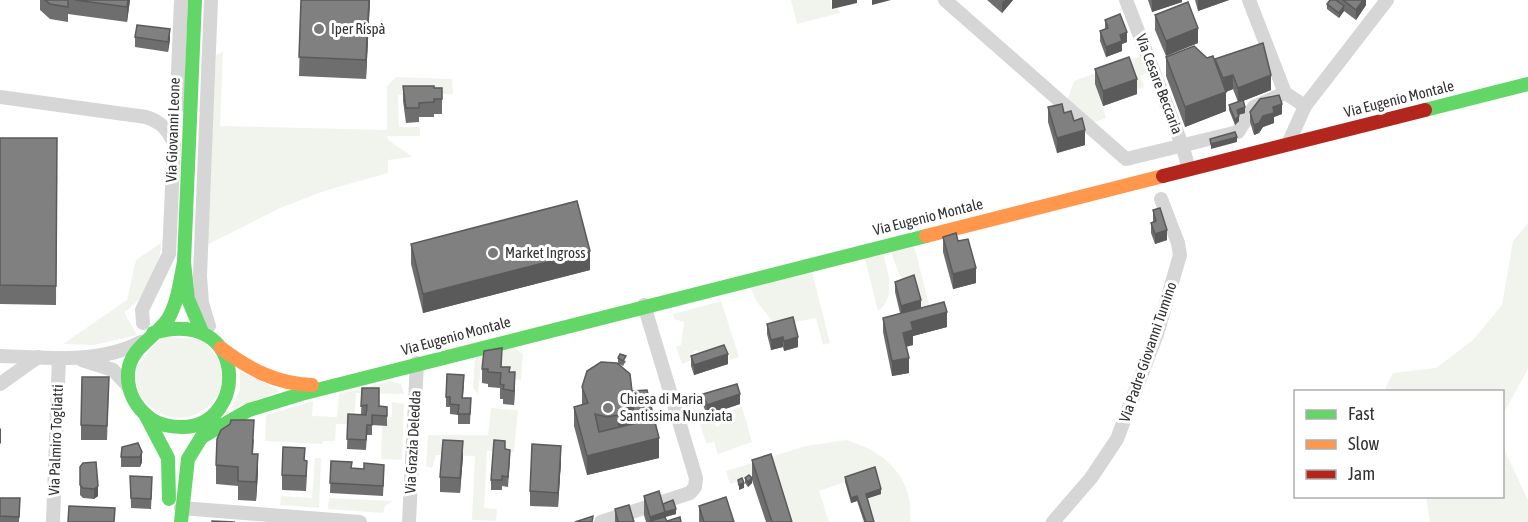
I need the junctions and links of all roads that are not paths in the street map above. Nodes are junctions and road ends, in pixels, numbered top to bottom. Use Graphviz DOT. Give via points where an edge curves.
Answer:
graph roads {
  1 [pos="181,0"];
  2 [pos="195,0"];
  3 [pos="211,0"];
  4 [pos="945,0"];
  5 [pos="1126,0"];
  6 [pos="1249,0"];
  7 [pos="1387,0"];
  8 [pos="1528,84"];
  9 [pos="1285,93"];
  10 [pos="0,97"];
  11 [pos="1305,106"];
  12 [pos="190,123"];
  13 [pos="1288,144"];
  14 [pos="1182,145"];
  15 [pos="1189,169"];
  16 [pos="1161,199"];
  17 [pos="184,262"];
  18 [pos="644,305"];
  19 [pos="146,332"];
  20 [pos="202,332"];
  21 [pos="219,346"];
  22 [pos="0,356"];
  23 [pos="38,357"];
  24 [pos="59,358"];
  25 [pos="74,358"];
  26 [pos="417,363"];
  27 [pos="0,384"];
  28 [pos="336,384"];
  29 [pos="129,388"];
  30 [pos="145,416"];
  31 [pos="221,416"];
  32 [pos="208,424"];
  33 [pos="193,426"];
  34 [pos="197,441"];
  35 [pos="182,508"];
  36 [pos="53,522"];
  37 [pos="168,522"];
  38 [pos="181,522"];
  39 [pos="360,522"];
  40 [pos="409,522"];
  41 [pos="601,522"];
  42 [pos="1053,522"];
  1 -- 12 [label="street" via="178,73"];
  2 -- 12 [label="main road, Via Giovanni Leone"];
  3 -- 21 [label="street" via="200,276 202,303"];
  4 -- 14 [label="street" via="1126,159"];
  5 -- 14 [label="street, Via Cesare Beccaria"];
  6 -- 9 [label="street"];
  7 -- 11 [label="street"];
  8 -- 13 [label="main road, Via Eugenio Montale"];
  9 -- 11 [label="street"];
  9 -- 14 [label="street" via="1254,106 1238,132"];
  10 -- 19 [label="street" via="146,117 165,127 174,144 169,254 142,310"];
  11 -- 13 [label="street"];
  12 -- 17 [label="main road, Via Giovanni Leone"];
  13 -- 15 [label="main road, Via Eugenio Montale"];
  14 -- 15 [label="street, Via Cesare Beccaria"];
  15 -- 18 [label="main road, Via Eugenio Montale"];
  16 -- 42 [label="street, Via Padre Giovanni Tumino" via="1180,255 1156,334 1117,439 1091,478"];
  17 -- 19 [label="main road" via="175,305 166,321"];
  17 -- 20 [label="main road" via="189,298"];
  18 -- 26 [label="main road, Via Eugenio Montale"];
  18 -- 41 [label="street" via="696,478 695,487 690,493"];
  19 -- 20 [label="main road" via="177,326"];
  19 -- 25 [label="street" via="117,352"];
  19 -- 29 [label="main road" via="130,363"];
  20 -- 21 [label="main road"];
  21 -- 28 [label="main road" via="263,377 295,386"];
  21 -- 31 [label="main road" via="230,373"];
  22 -- 23 [label="street"];
  23 -- 24 [label="street"];
  23 -- 27 [label="street"];
  24 -- 25 [label="street"];
  24 -- 36 [label="street, Via Palmiro Togliatti"];
  25 -- 29 [label="street" via="112,370"];
  26 -- 28 [label="main road, Via Eugenio Montale"];
  26 -- 40 [label="street, Via Grazia Deledda"];
  28 -- 31 [label="main road"];
  29 -- 30 [label="main road"];
  30 -- 33 [label="main road" via="168,427"];
  30 -- 37 [label="main road" via="168,458"];
  31 -- 32 [label="main road"];
  31 -- 33 [label="main road"];
  31 -- 34 [label="main road"];
  32 -- 33 [label="main road"];
  32 -- 34 [label="main road"];
  34 -- 35 [label="main road" via="184,472"];
  35 -- 38 [label="main road"];
  35 -- 39 [label="street"];
}
